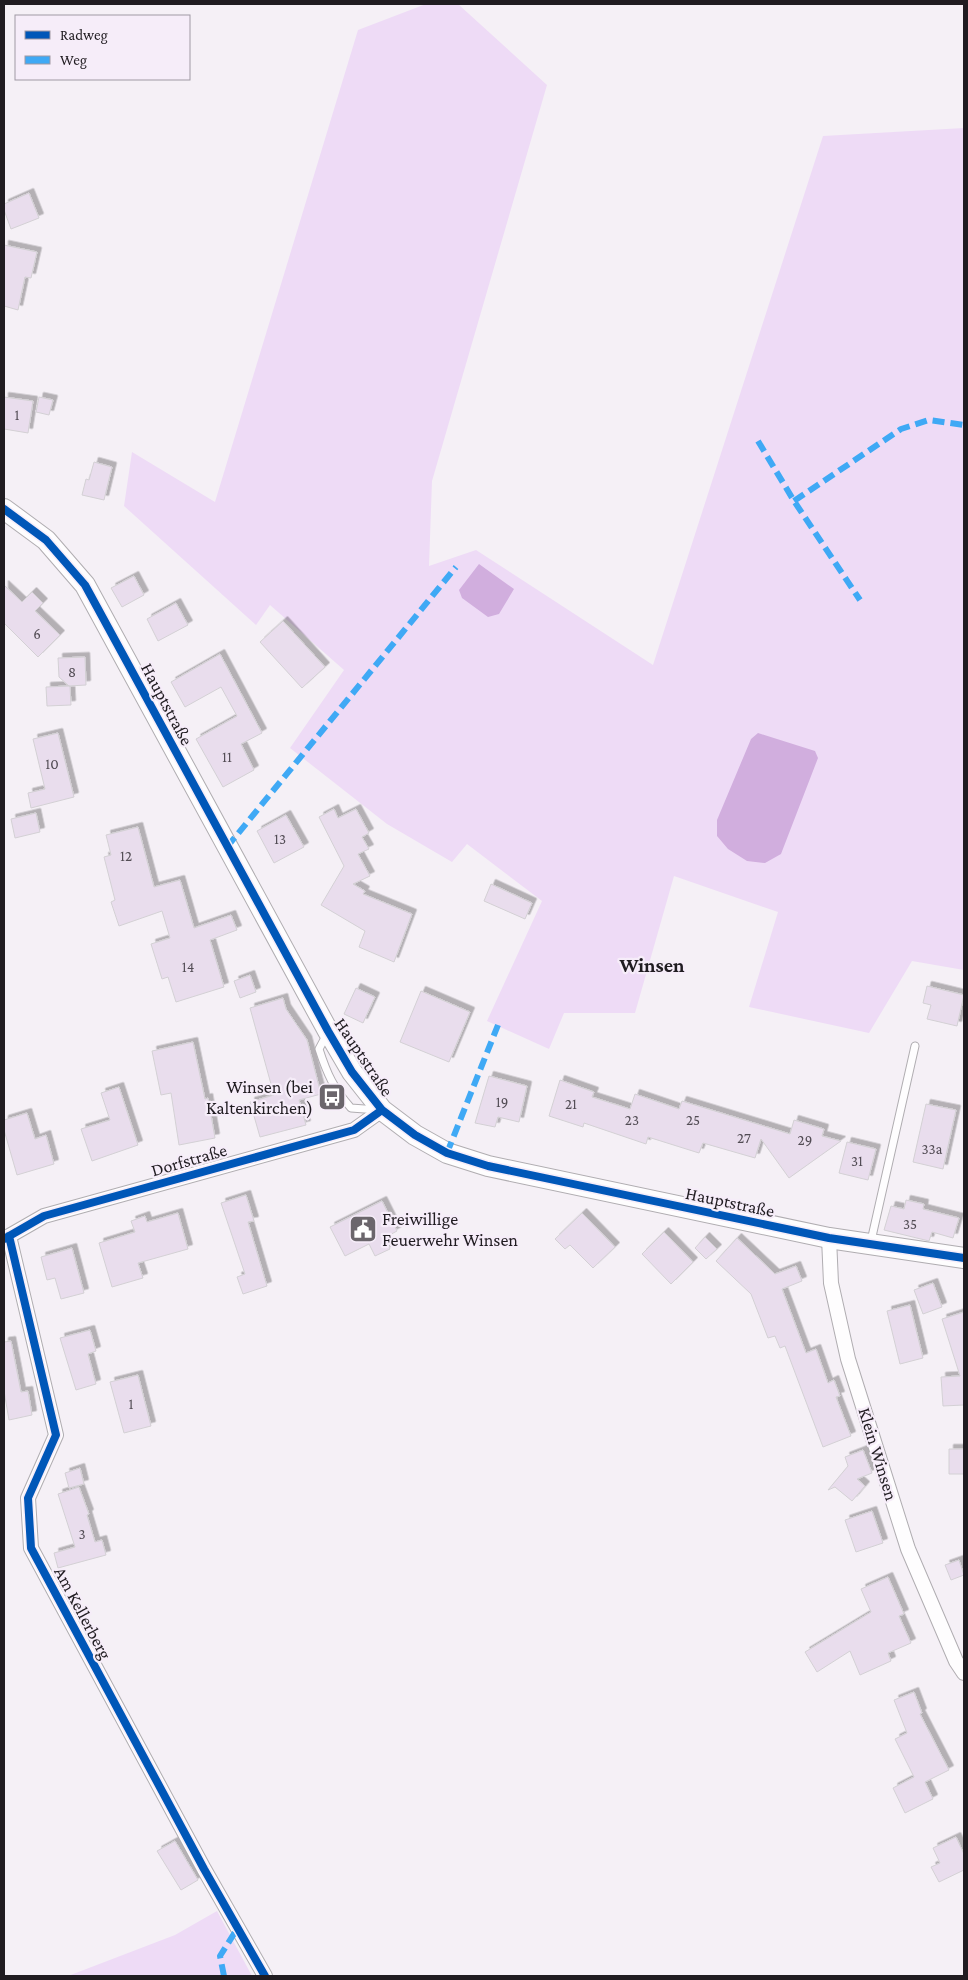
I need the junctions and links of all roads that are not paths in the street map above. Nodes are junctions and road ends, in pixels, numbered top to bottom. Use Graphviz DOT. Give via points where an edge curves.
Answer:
graph roads {
  1 [pos="4,509"];
  2 [pos="915,1046"];
  3 [pos="382,1110"];
  4 [pos="6,1237"];
  5 [pos="829,1238"];
  6 [pos="870,1244"];
  7 [pos="964,1258"];
  8 [pos="962,1664"];
  9 [pos="265,1976"];
  1 -- 3 [label="street, Hauptstraße" via="46,540 86,585 328,1031 352,1072"];
  2 -- 6 [label="lane"];
  3 -- 4 [label="street, Dorfstraße" via="354,1130 44,1216"];
  3 -- 5 [label="street, Hauptstraße" via="415,1135 447,1153 488,1166"];
  4 -- 9 [label="street, Am Kellerberg" via="56,1435 28,1498 31,1548"];
  5 -- 6 [label="street, Hauptstraße"];
  5 -- 8 [label="street, Klein Winsen" via="831,1283 848,1359 908,1549"];
  6 -- 7 [label="street, Hauptstraße"];
}
